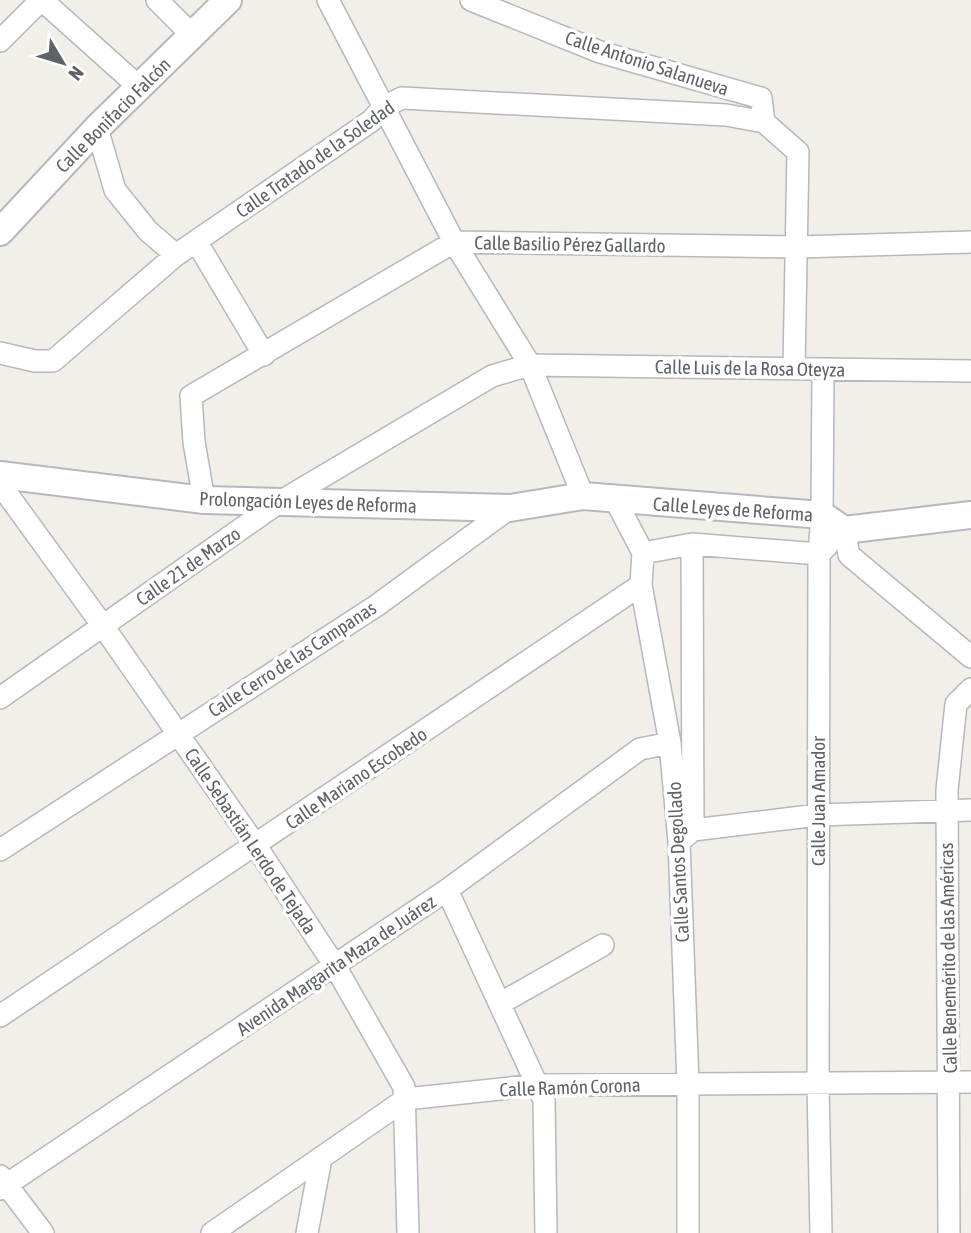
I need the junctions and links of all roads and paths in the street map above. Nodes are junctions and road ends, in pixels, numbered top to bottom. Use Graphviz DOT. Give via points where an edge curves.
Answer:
graph roads {
  1 [pos="42,0"];
  2 [pos="157,0"];
  3 [pos="228,0"];
  4 [pos="328,0"];
  5 [pos="471,0"];
  6 [pos="192,35"];
  7 [pos="0,41"];
  8 [pos="139,87"];
  9 [pos="384,107"];
  10 [pos="764,122"];
  11 [pos="97,128"];
  12 [pos="0,232"];
  13 [pos="971,235"];
  14 [pos="196,241"];
  15 [pos="454,242"];
  16 [pos="798,247"];
  17 [pos="176,255"];
  18 [pos="0,353"];
  19 [pos="264,355"];
  20 [pos="530,365"];
  21 [pos="794,368"];
  22 [pos="823,369"];
  23 [pos="971,371"];
  24 [pos="0,475"];
  25 [pos="0,484"];
  26 [pos="583,496"];
  27 [pos="204,500"];
  28 [pos="616,501"];
  29 [pos="278,503"];
  30 [pos="510,508"];
  31 [pos="822,515"];
  32 [pos="971,515"];
  33 [pos="844,530"];
  34 [pos="692,544"];
  35 [pos="643,553"];
  36 [pos="819,554"];
  37 [pos="641,585"];
  38 [pos="103,626"];
  39 [pos="971,657"];
  40 [pos="971,689"];
  41 [pos="0,698"];
  42 [pos="177,733"];
  43 [pos="670,743"];
  44 [pos="947,810"];
  45 [pos="971,810"];
  46 [pos="818,815"];
  47 [pos="686,836"];
  48 [pos="256,846"];
  49 [pos="0,850"];
  50 [pos="447,890"];
  51 [pos="603,945"];
  52 [pos="335,966"];
  53 [pos="501,1003"];
  54 [pos="0,1016"];
  55 [pos="949,1082"];
  56 [pos="971,1082"];
  57 [pos="818,1083"];
  58 [pos="688,1084"];
  59 [pos="538,1085"];
  60 [pos="406,1099"];
  61 [pos="321,1158"];
  62 [pos="2,1184"];
  63 [pos="43,1233"];
  64 [pos="212,1233"];
  65 [pos="307,1233"];
  66 [pos="408,1233"];
  67 [pos="546,1233"];
  68 [pos="688,1233"];
  69 [pos="821,1233"];
  70 [pos="949,1233"];
  1 -- 7 [label="street"];
  1 -- 8 [label="street"];
  2 -- 6 [label="street"];
  3 -- 6 [label="street, Calle Bonifacio Falcón"];
  4 -- 9 [label="street"];
  5 -- 10 [label="street, Calle Antonio Salanueva" via="600,52 761,97"];
  6 -- 8 [label="street, Calle Bonifacio Falcón"];
  8 -- 11 [label="street, Calle Bonifacio Falcón"];
  9 -- 10 [label="street, Calle Tratado de la Soledad" via="402,98 726,115"];
  9 -- 14 [label="street, Calle Tratado de la Soledad" via="371,121"];
  9 -- 15 [label="street"];
  10 -- 16 [label="street" via="798,152"];
  11 -- 12 [label="street, Calle Bonifacio Falcón"];
  11 -- 17 [label="street" via="115,191 148,231"];
  13 -- 16 [label="street, Calle Basilio Pérez Gallardo"];
  14 -- 17 [label="street, Calle Tratado de la Soledad"];
  14 -- 19 [label="street"];
  15 -- 16 [label="street, Calle Basilio Pérez Gallardo"];
  15 -- 19 [label="street, Calle Basilio Pérez Gallardo"];
  15 -- 20 [label="street"];
  16 -- 21 [label="street"];
  17 -- 18 [label="street, Calle Tratado de la Soledad" via="53,361"];
  19 -- 27 [label="street, Calle Basilio Pérez Gallardo" via="191,396"];
  20 -- 21 [label="street, Calle Luis de la Rosa Oteyza"];
  20 -- 26 [label="street"];
  20 -- 29 [label="street, Calle 21 de Marzo" via="492,376"];
  21 -- 22 [label="street, Calle Luis de la Rosa Oteyza"];
  22 -- 23 [label="street, Calle Luis de la Rosa Oteyza"];
  22 -- 31 [label="street, Calle Juan Amador"];
  24 -- 27 [label="street, Prolongación Leyes de Reforma"];
  25 -- 38 [label="street, Calle Sebastián Lerdo de Tejada"];
  26 -- 28 [label="street, Prolongación Leyes de Reforma"];
  26 -- 30 [label="street, Prolongación Leyes de Reforma"];
  27 -- 29 [label="street, Prolongación Leyes de Reforma"];
  28 -- 31 [label="street, Calle Leyes de Reforma"];
  28 -- 35 [label="street"];
  29 -- 30 [label="street, Prolongación Leyes de Reforma"];
  29 -- 38 [label="street, Calle 21 de Marzo"];
  30 -- 42 [label="street, Calle Cerro de las Campanas" via="376,606"];
  31 -- 33 [label="street, Calle Leyes de Reforma"];
  31 -- 36 [label="street, Calle Juan Amador"];
  32 -- 33 [label="street"];
  33 -- 36 [label="street"];
  33 -- 39 [label="street" via="849,555"];
  34 -- 35 [label="street"];
  34 -- 36 [label="street"];
  34 -- 47 [label="street, Calle Santos Degollado"];
  35 -- 37 [label="street, Calle Santos Degollado"];
  36 -- 46 [label="street, Calle Juan Amador"];
  37 -- 43 [label="street, Calle Santos Degollado"];
  37 -- 48 [label="street, Calle Mariano Escobedo"];
  38 -- 41 [label="street, Calle 21 de Marzo"];
  38 -- 42 [label="street, Calle Sebastián Lerdo de Tejada"];
  40 -- 44 [label="street, Calle Benemérito de las Américas" via="956,704"];
  42 -- 48 [label="street, Calle Sebastián Lerdo de Tejada"];
  42 -- 49 [label="street, Calle Cerro de las Campanas"];
  43 -- 47 [label="street, Calle Santos Degollado"];
  43 -- 50 [label="street, Avenida Margarita Maza de Juárez" via="640,749"];
  44 -- 45 [label="street"];
  44 -- 46 [label="street"];
  44 -- 55 [label="street, Calle Benemérito de las Américas"];
  46 -- 47 [label="street"];
  46 -- 57 [label="street, Calle Juan Amador"];
  47 -- 58 [label="street, Calle Santos Degollado"];
  48 -- 52 [label="street, Calle Sebastián Lerdo de Tejada"];
  48 -- 54 [label="street, Calle Mariano Escobedo"];
  50 -- 52 [label="street, Avenida Margarita Maza de Juárez"];
  50 -- 53 [label="street"];
  51 -- 53 [label="street"];
  52 -- 60 [label="street, Calle Sebastián Lerdo de Tejada" via="404,1087"];
  52 -- 62 [label="street, Avenida Margarita Maza de Juárez"];
  53 -- 59 [label="street"];
  55 -- 56 [label="street, Calle Ramón Corona"];
  55 -- 57 [label="street, Calle Ramón Corona"];
  55 -- 70 [label="street, Calle Benemérito de las Américas"];
  57 -- 58 [label="street, Calle Ramón Corona"];
  57 -- 69 [label="street, Calle Juan Amador"];
  58 -- 59 [label="street, Calle Ramón Corona"];
  58 -- 68 [label="street, Calle Santos Degollado"];
  59 -- 60 [label="street, Calle Ramón Corona"];
  59 -- 67 [label="street" via="544,1100"];
  60 -- 61 [label="street, Calle Ramón Corona"];
  60 -- 66 [label="street, Calle Sebastián Lerdo de Tejada"];
  61 -- 64 [label="street, Calle Ramón Corona"];
  61 -- 65 [label="street"];
  62 -- 63 [label="street"];
}
